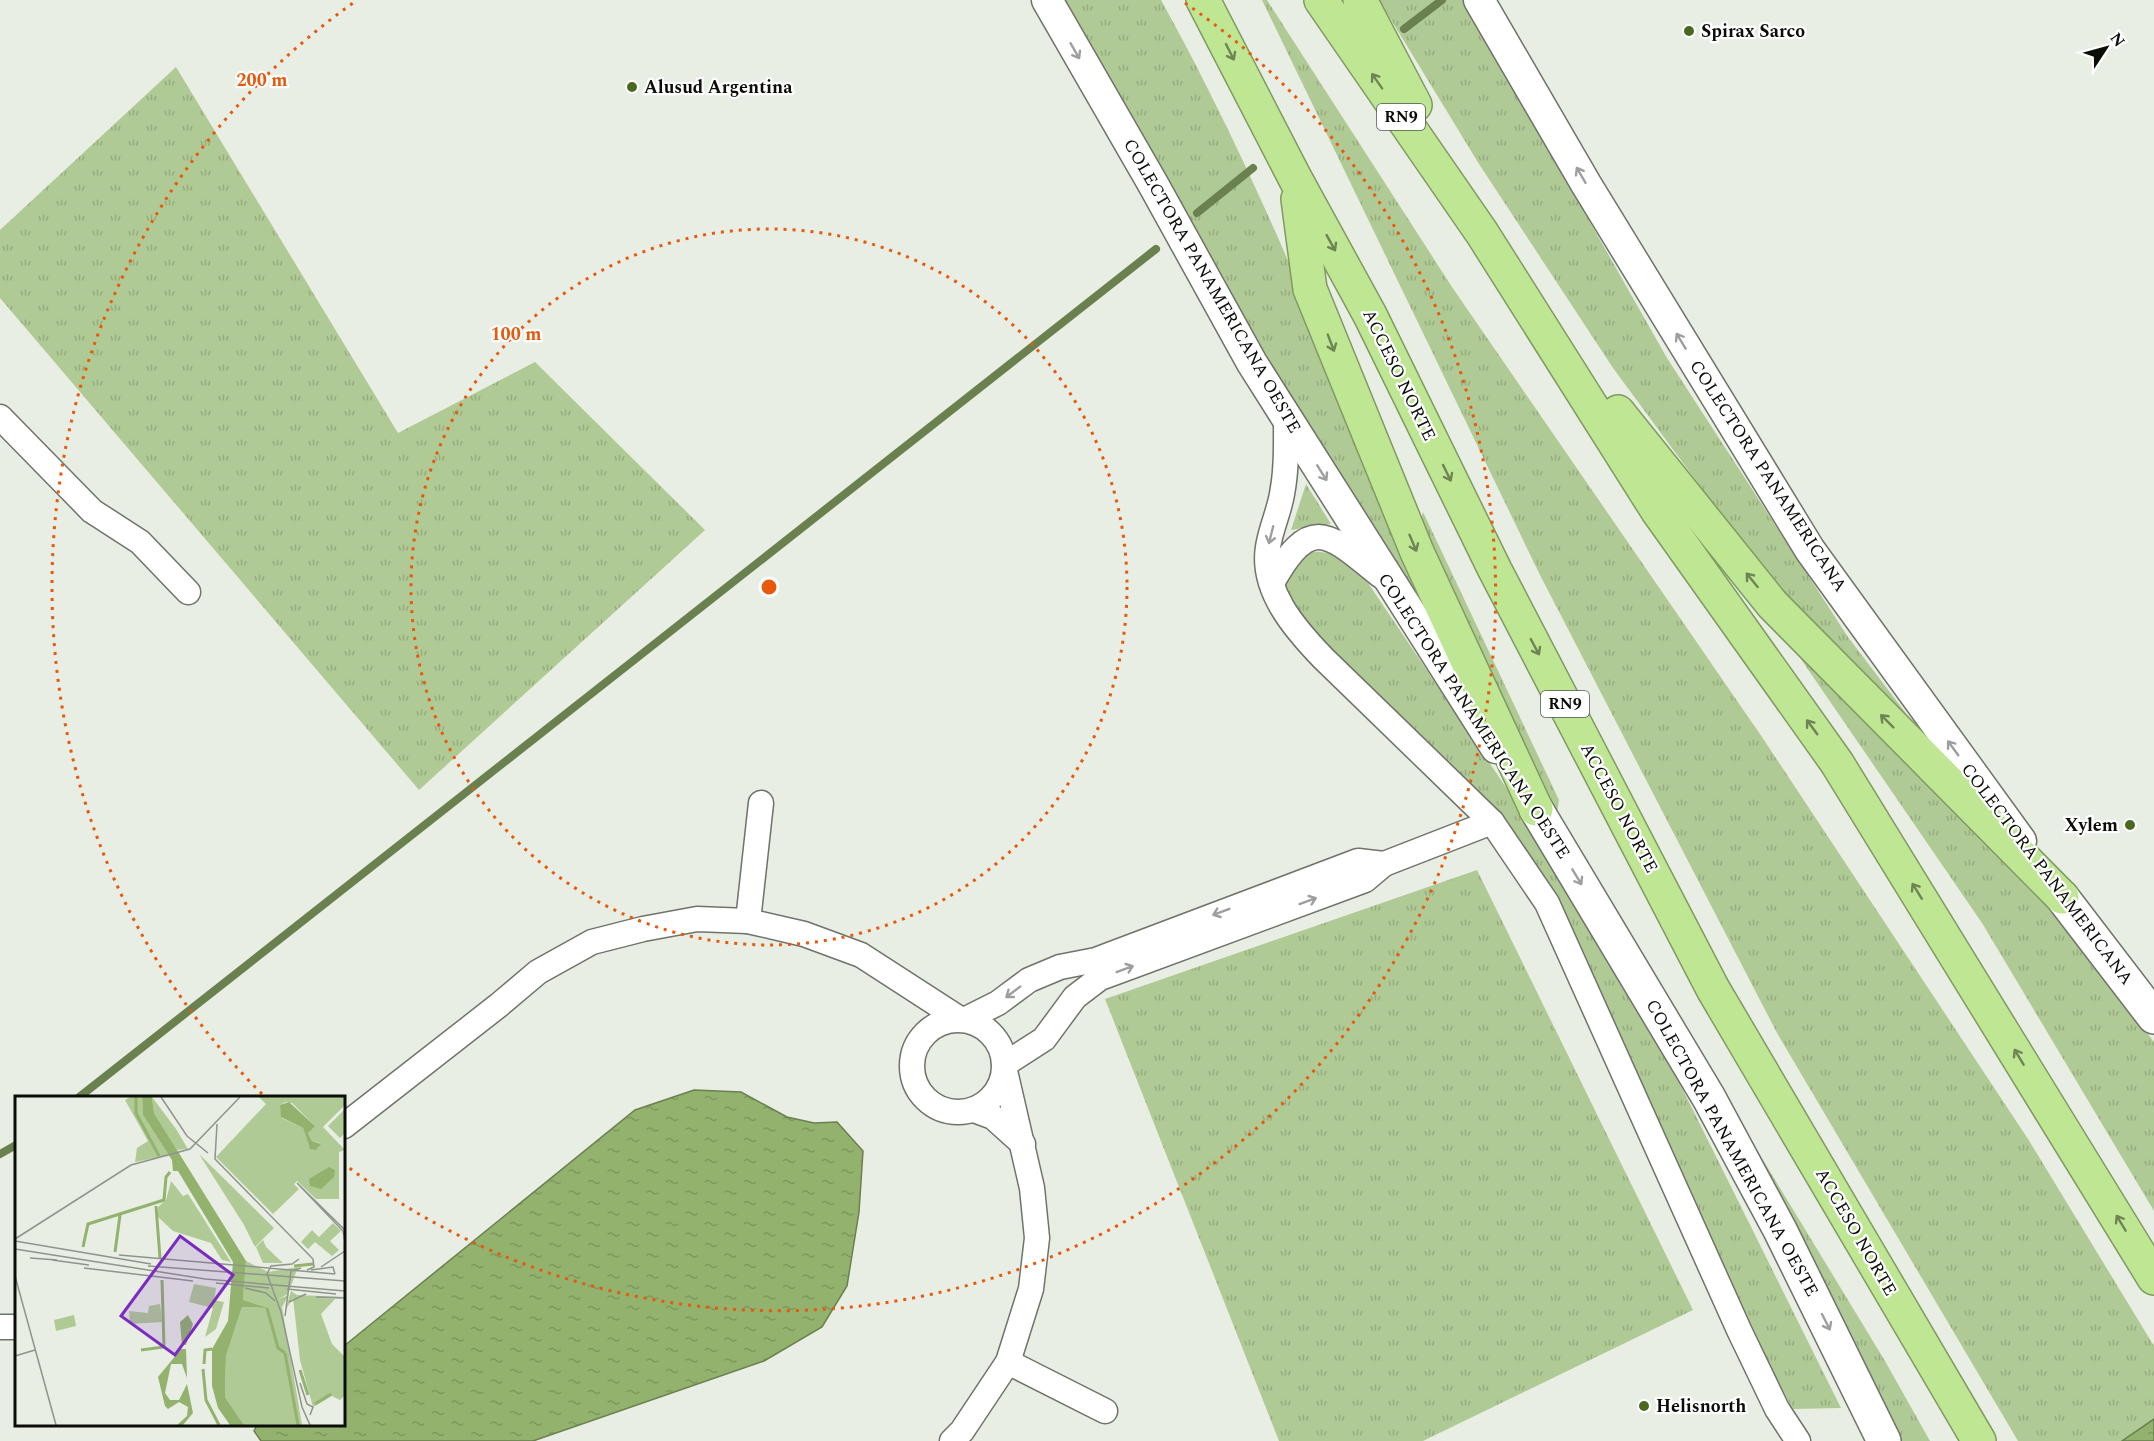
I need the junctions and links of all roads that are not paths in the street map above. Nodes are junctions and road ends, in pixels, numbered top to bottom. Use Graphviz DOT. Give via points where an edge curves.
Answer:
graph roads {
  1 [pos="1047,0"];
  2 [pos="1203,0"];
  3 [pos="1321,0"];
  4 [pos="1360,0"];
  5 [pos="1479,0"];
  6 [pos="1296,180"];
  7 [pos="1482,233"];
  8 [pos="1286,416"];
  9 [pos="0,417"];
  10 [pos="1388,581"];
  11 [pos="1272,583"];
  12 [pos="188,592"];
  13 [pos="761,803"];
  14 [pos="1536,809"];
  15 [pos="1492,822"];
  16 [pos="1384,864"];
  17 [pos="2062,897"];
  18 [pos="748,921"];
  19 [pos="1060,968"];
  20 [pos="909,986"];
  21 [pos="1075,997"];
  22 [pos="2154,1017"];
  23 [pos="963,1019"];
  24 [pos="918,1043"];
  25 [pos="1005,1067"];
  26 [pos="974,1110"];
  27 [pos="345,1125"];
  28 [pos="1023,1143"];
  29 [pos="2153,1275"];
  30 [pos="1008,1362"];
  31 [pos="1105,1411"];
  32 [pos="952,1441"];
  33 [pos="1798,1441"];
  34 [pos="1884,1441"];
  35 [pos="1979,1441"];
  1 -- 8 [label="street, COLECTORA PANAMERICANA OESTE, one-way" via="1252,363"];
  2 -- 6 [label="highway, ACCESO NORTE / RN9, one-way"];
  7 -- 3 [label="highway, RN9, one-way"];
  4 -- 7 [label="highway"];
  17 -- 5 [label="street, COLECTORA PANAMERICANA, one-way" via="1810,550 1586,184"];
  6 -- 14 [label="highway, one-way" via="1314,300 1417,552"];
  6 -- 35 [label="highway, ACCESO NORTE / RN9, one-way" via="1370,315 1495,570 1713,989"];
  17 -- 7 [label="highway, one-way" via="1772,604 1651,456"];
  29 -- 7 [label="highway, RN9, one-way" via="1837,763 1657,510"];
  8 -- 10 [label="street, COLECTORA PANAMERICANA OESTE, one-way"];
  8 -- 11 [label="street, one-way" via="1287,456 1282,495 1267,550"];
  9 -- 12 [label="street" via="92,511 140,542"];
  10 -- 11 [label="street" via="1341,543 1315,537 1292,549"];
  10 -- 14 [label="street, COLECTORA PANAMERICANA OESTE"];
  11 -- 15 [label="street" via="1280,603 1305,639"];
  13 -- 18 [label="street"];
  14 -- 34 [label="main road, COLECTORA PANAMERICANA OESTE, one-way" via="1709,1098 1780,1230"];
  15 -- 16 [label="street"];
  15 -- 33 [label="street" via="1547,903 1739,1330 1777,1409"];
  16 -- 19 [label="street, one-way" via="1358,861 1096,960"];
  21 -- 16 [label="street, one-way" via="1100,978 1365,880"];
  17 -- 22 [label="main road, COLECTORA PANAMERICANA"];
  18 -- 20 [label="street" via="804,934 861,955"];
  18 -- 27 [label="street" via="697,919 592,942 538,972"];
  19 -- 21 [label="street"];
  19 -- 23 [label="street, one-way" via="1029,980 998,1004"];
  20 -- 23 [label="street"];
  20 -- 24 [label="street" via="921,1011"];
  21 -- 25 [label="street" via="1044,1039"];
  23 -- 24 [label="street" via="936,1025"];
  23 -- 25 [label="street" via="986,1028 999,1043"];
  24 -- 26 [label="street" via="913,1074 928,1101 942,1109"];
  25 -- 26 [label="street" via="995,1095"];
  25 -- 28 [label="street"];
  26 -- 28 [label="street" via="993,1117"];
  28 -- 30 [label="street" via="1037,1238 1031,1288"];
  30 -- 31 [label="street"];
  30 -- 32 [label="street"];
}
